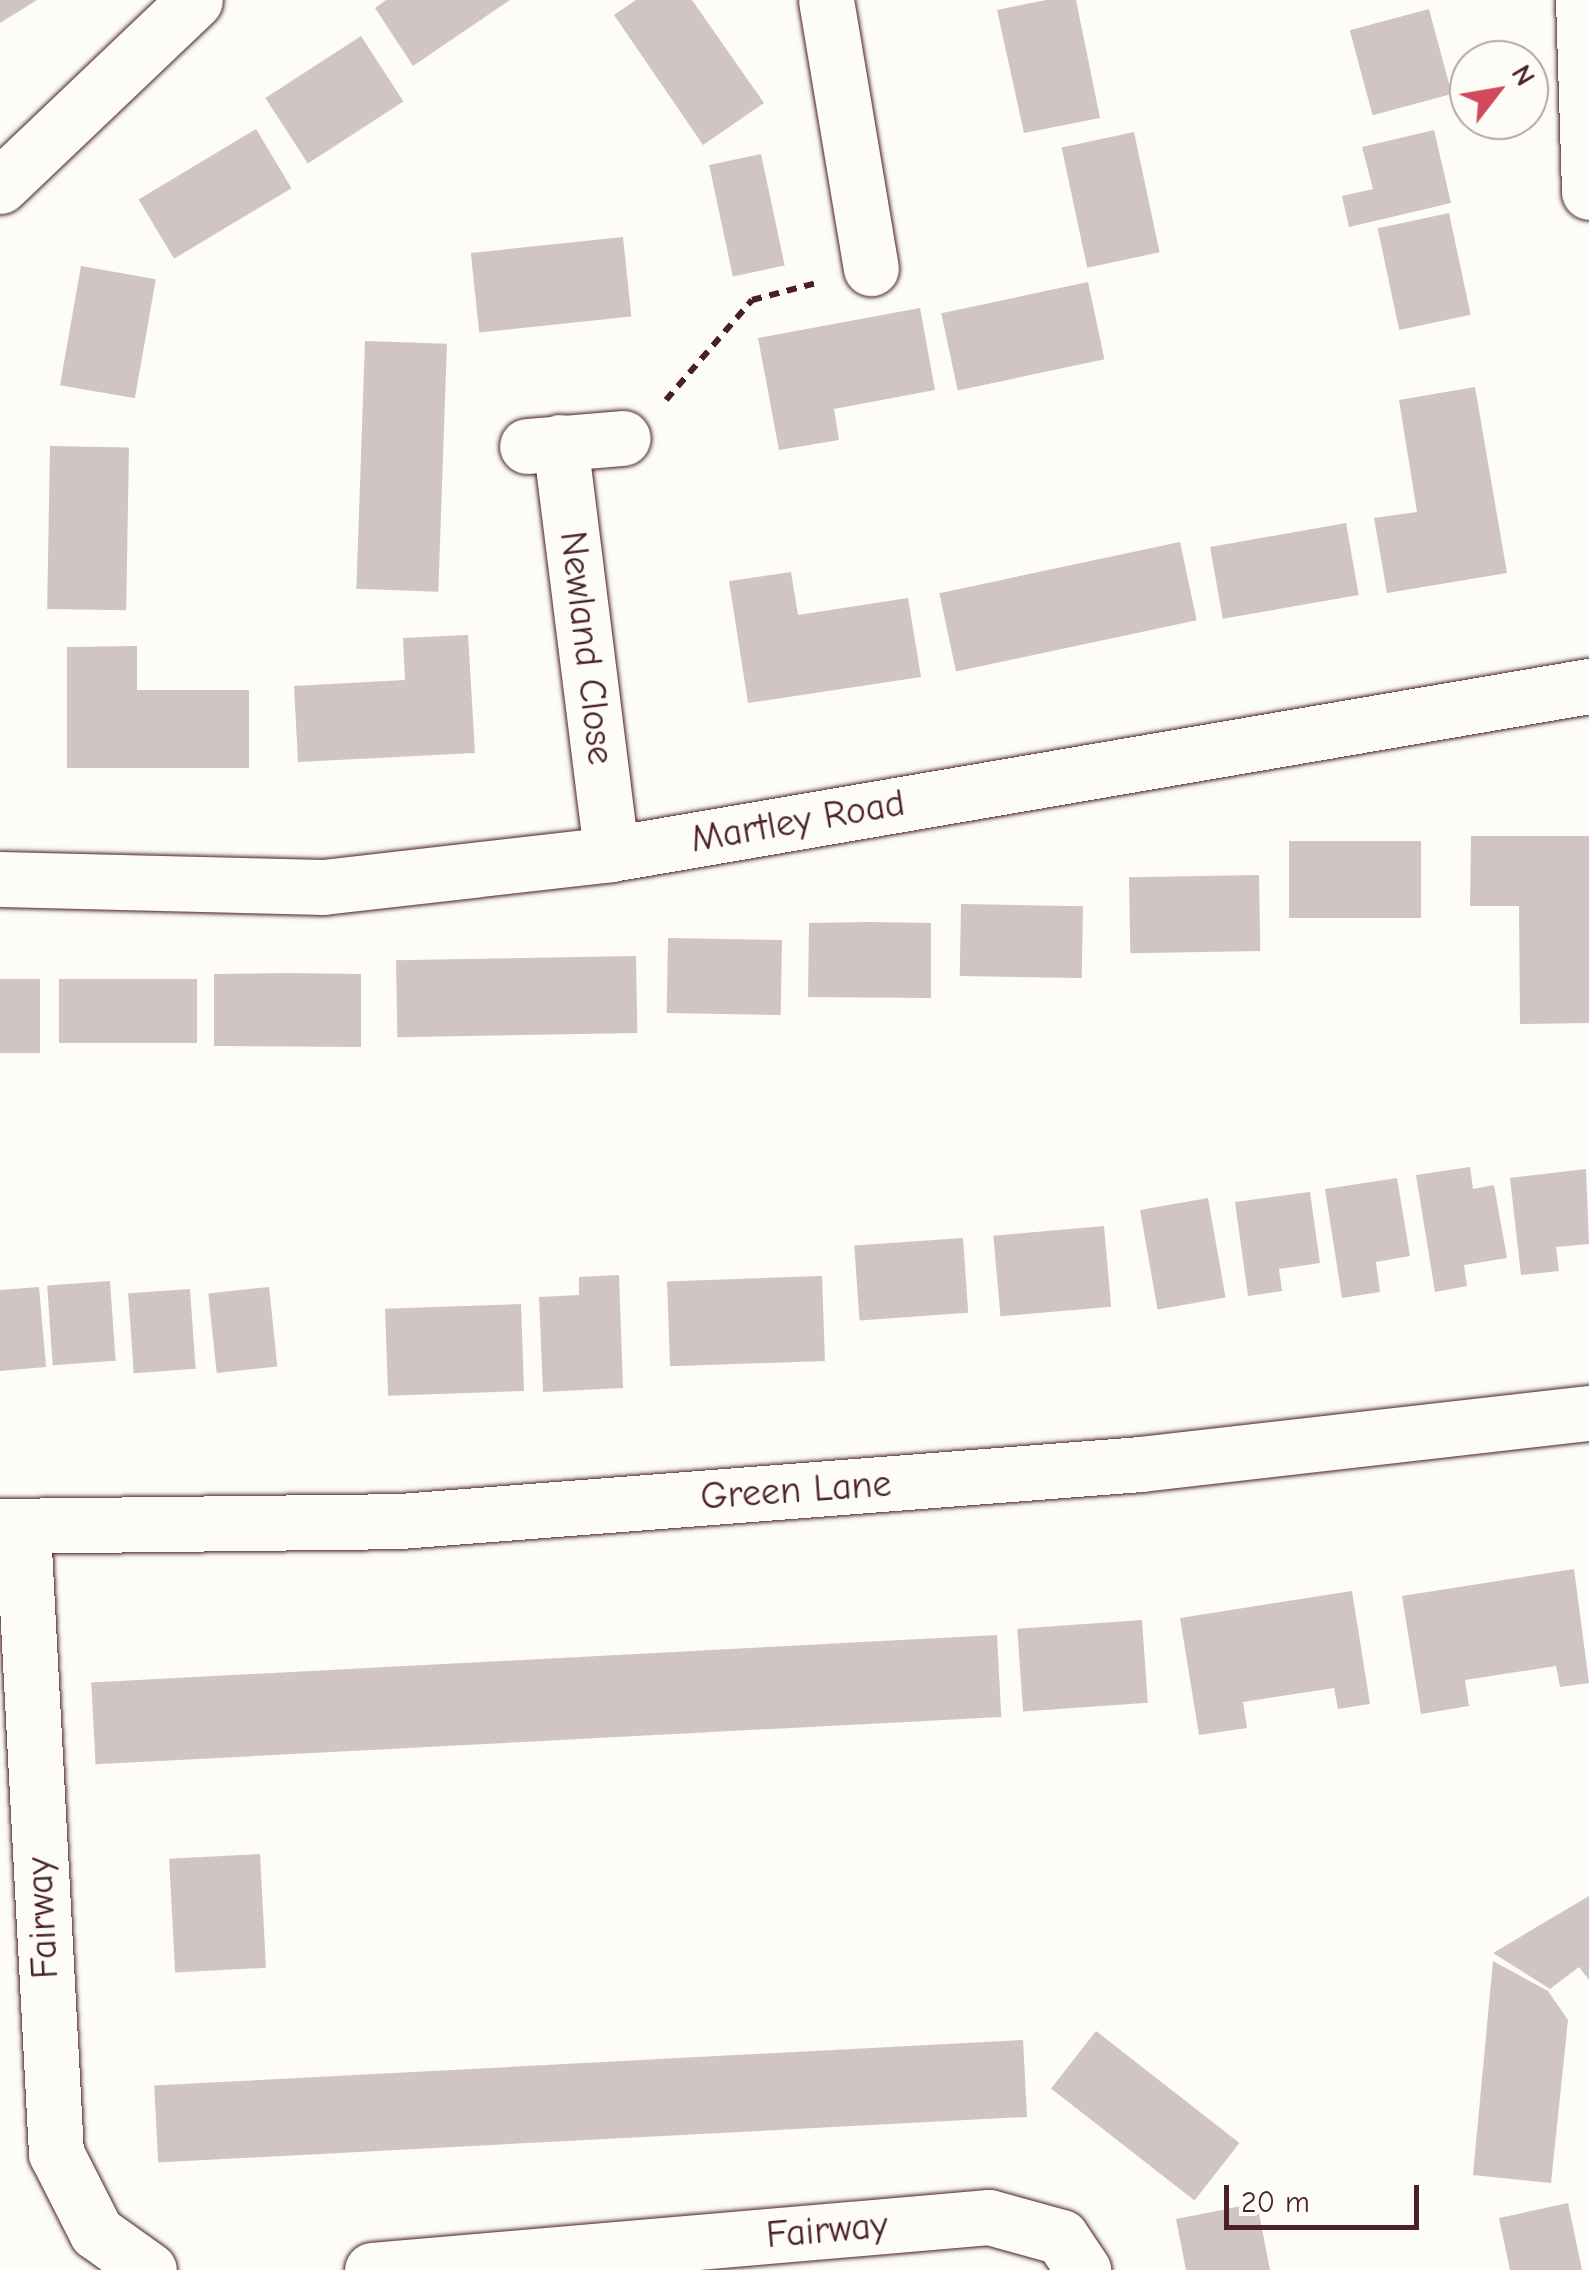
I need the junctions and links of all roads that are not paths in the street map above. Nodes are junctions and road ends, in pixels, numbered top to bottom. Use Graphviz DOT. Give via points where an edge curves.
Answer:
graph roads {
  1 [pos="196,0"];
  2 [pos="826,0"];
  3 [pos="1583,0"];
  4 [pos="0,186"];
  5 [pos="1589,192"];
  6 [pos="871,268"];
  7 [pos="623,438"];
  8 [pos="1589,686"];
  9 [pos="611,854"];
  10 [pos="0,879"];
  11 [pos="1589,1413"];
  12 [pos="11,1528"];
  13 [pos="149,2270"];
  14 [pos="372,2270"];
  15 [pos="1083,2270"];
  1 -- 4 [label="street"];
  2 -- 6 [label="street" via="843,212"];
  3 -- 5 [label="street"];
  7 -- 9 [label="street, Newland Close" via="544,444"];
  8 -- 9 [label="street, Martley Road"];
  9 -- 10 [label="street, Martley Road" via="323,887"];
  11 -- 12 [label="street, Green Lane" via="1140,1464 400,1521"];
  12 -- 13 [label="street, Fairway" via="56,2152 96,2232"];
  14 -- 15 [label="street, Fairway" via="989,2217 1061,2237"];
}
